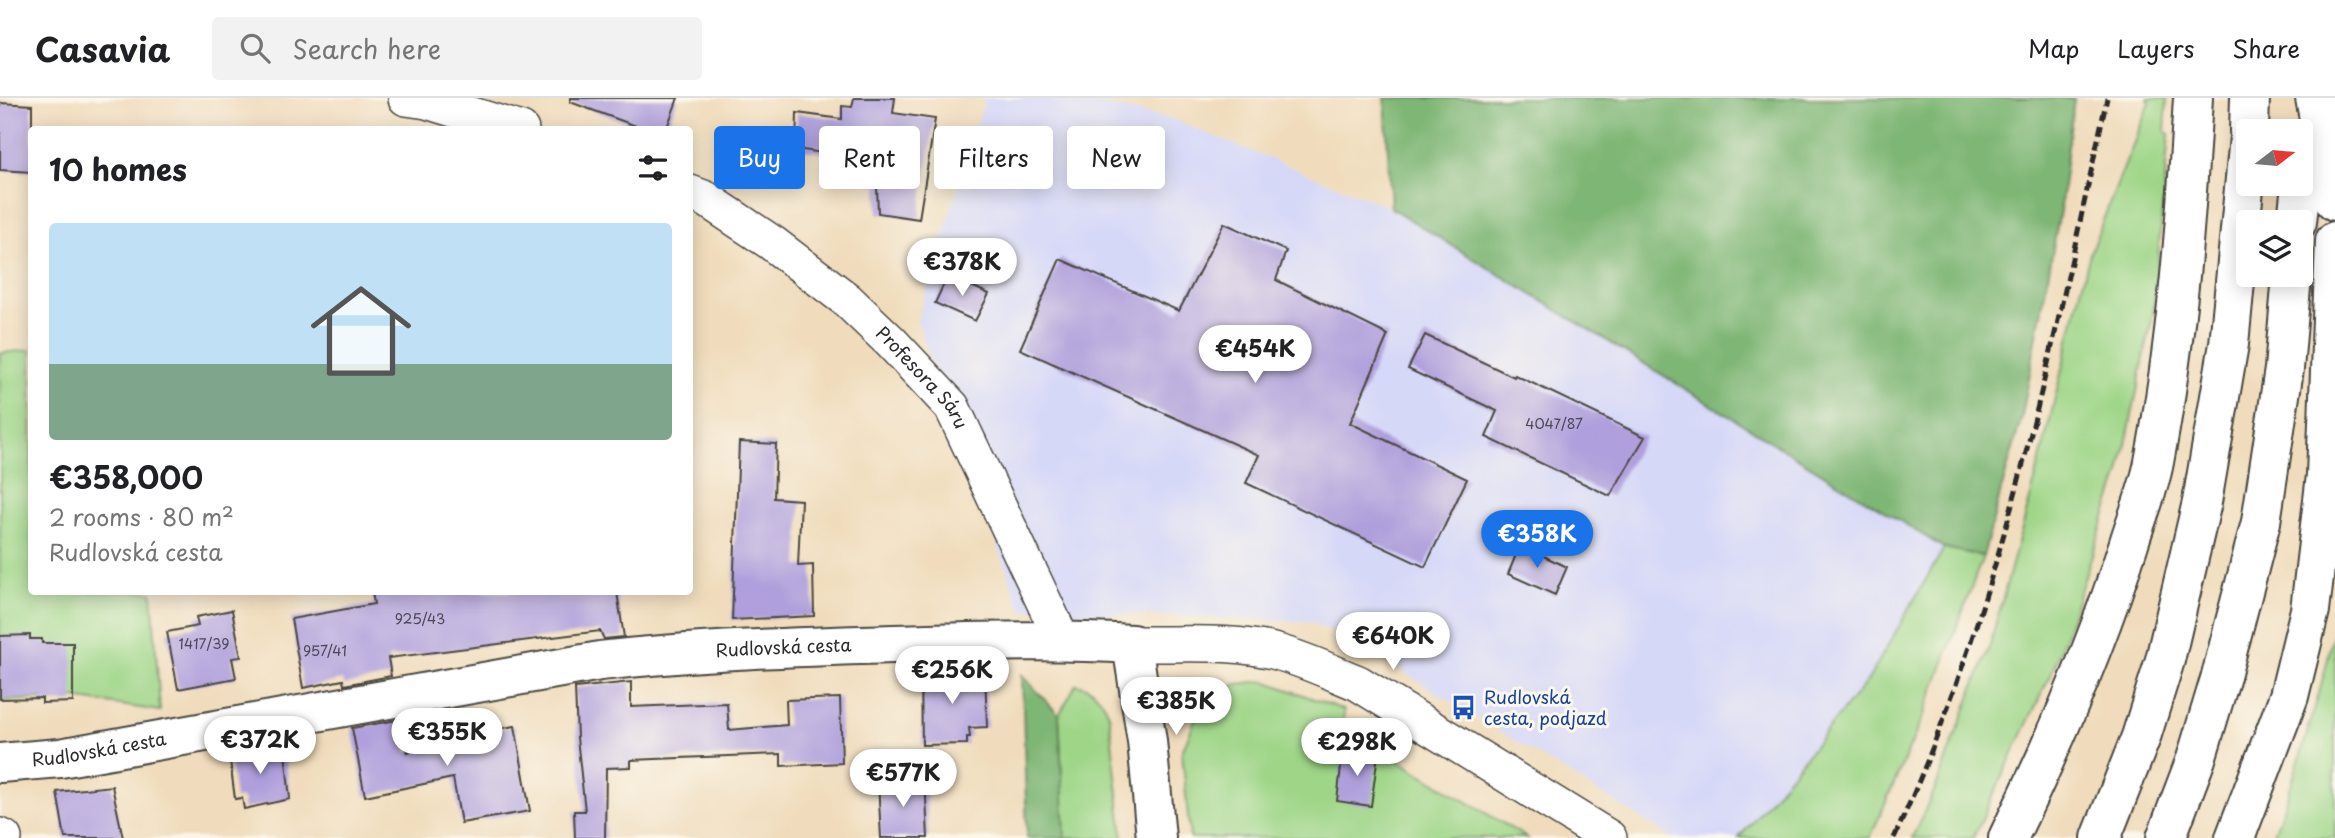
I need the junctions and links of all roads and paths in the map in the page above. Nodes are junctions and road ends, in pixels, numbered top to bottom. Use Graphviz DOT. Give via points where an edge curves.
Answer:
graph roads {
  1 [pos="407,98"];
  2 [pos="2193,98"];
  3 [pos="2250,98"];
  4 [pos="2309,98"];
  5 [pos="2315,98"];
  6 [pos="2249,119"];
  7 [pos="2307,119"];
  8 [pos="508,126"];
  9 [pos="693,193"];
  10 [pos="2243,196"];
  11 [pos="2335,201"];
  12 [pos="2335,240"];
  13 [pos="2291,287"];
  14 [pos="1062,640"];
  15 [pos="1132,644"];
  16 [pos="0,763"];
  17 [pos="1156,838"];
  18 [pos="1609,838"];
  19 [pos="2008,838"];
  20 [pos="2101,838"];
  21 [pos="2166,838"];
  22 [pos="2235,838"];
  1 -- 8 [label="street"];
  2 -- 19 [label="main road" via="2182,274 2154,465 2085,671"];
  3 -- 6 [label="main road"];
  4 -- 7 [label="main road"];
  5 -- 11 [label="main road"];
  9 -- 14 [label="street, Profesora Sáru" via="772,243 847,300 952,407"];
  10 -- 20 [label="main road" via="2229,344 2202,502 2165,660"];
  12 -- 22 [label="main road" via="2326,475 2310,610 2289,696"];
  13 -- 21 [label="main road" via="2261,522 2221,676"];
  14 -- 15 [label="main road, Rudlovská cesta"];
  14 -- 16 [label="main road, Rudlovská cesta" via="776,648 600,661 60,758"];
  15 -- 17 [label="main road"];
  15 -- 18 [label="street, Rudlovská cesta" via="1276,652 1358,683"];
}
